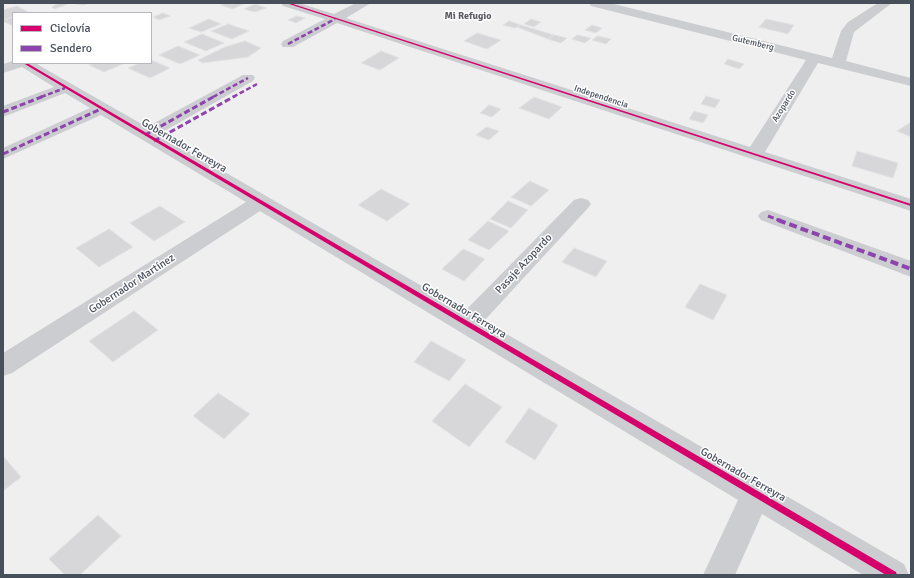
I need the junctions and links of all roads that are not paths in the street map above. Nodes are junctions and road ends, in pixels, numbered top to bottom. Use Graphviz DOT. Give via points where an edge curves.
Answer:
graph roads {
  1 [pos="287,3"];
  2 [pos="366,3"];
  3 [pos="595,3"];
  4 [pos="886,3"];
  5 [pos="335,19"];
  6 [pos="288,44"];
  7 [pos="814,58"];
  8 [pos="17,64"];
  9 [pos="26,64"];
  10 [pos="838,64"];
  11 [pos="3,69"];
  12 [pos="253,81"];
  13 [pos="911,82"];
  14 [pos="65,88"];
  15 [pos="101,109"];
  16 [pos="3,112"];
  17 [pos="150,138"];
  18 [pos="3,154"];
  19 [pos="754,155"];
  20 [pos="261,201"];
  21 [pos="581,204"];
  22 [pos="911,206"];
  23 [pos="768,216"];
  24 [pos="911,269"];
  25 [pos="467,324"];
  26 [pos="3,366"];
  27 [pos="756,494"];
  28 [pos="719,575"];
  29 [pos="893,575"];
  1 -- 5 [label="street, Independencia"];
  2 -- 5 [label="street"];
  3 -- 7 [label="street, Gutemberg"];
  4 -- 10 [label="street" via="848,31"];
  5 -- 6 [label="street"];
  5 -- 19 [label="street, Independencia"];
  7 -- 10 [label="street, Gutemberg"];
  7 -- 19 [label="street, Azopardo"];
  8 -- 11 [label="street"];
  9 -- 14 [label="street, Gobernador Ferreyra"];
  10 -- 13 [label="street, Gutemberg"];
  12 -- 17 [label="street"];
  14 -- 15 [label="street, Gobernador Ferreyra"];
  14 -- 16 [label="street"];
  15 -- 17 [label="street, Gobernador Ferreyra"];
  15 -- 18 [label="street"];
  17 -- 20 [label="street, Gobernador Ferreyra"];
  19 -- 22 [label="street, Independencia"];
  20 -- 25 [label="street, Gobernador Ferreyra"];
  20 -- 26 [label="street, Gobernador Martínez"];
  21 -- 25 [label="street, Pasaje Azopardo"];
  23 -- 24 [label="street"];
  25 -- 27 [label="street, Gobernador Ferreyra"];
  27 -- 28 [label="street"];
  27 -- 29 [label="street, Gobernador Ferreyra"];
}
